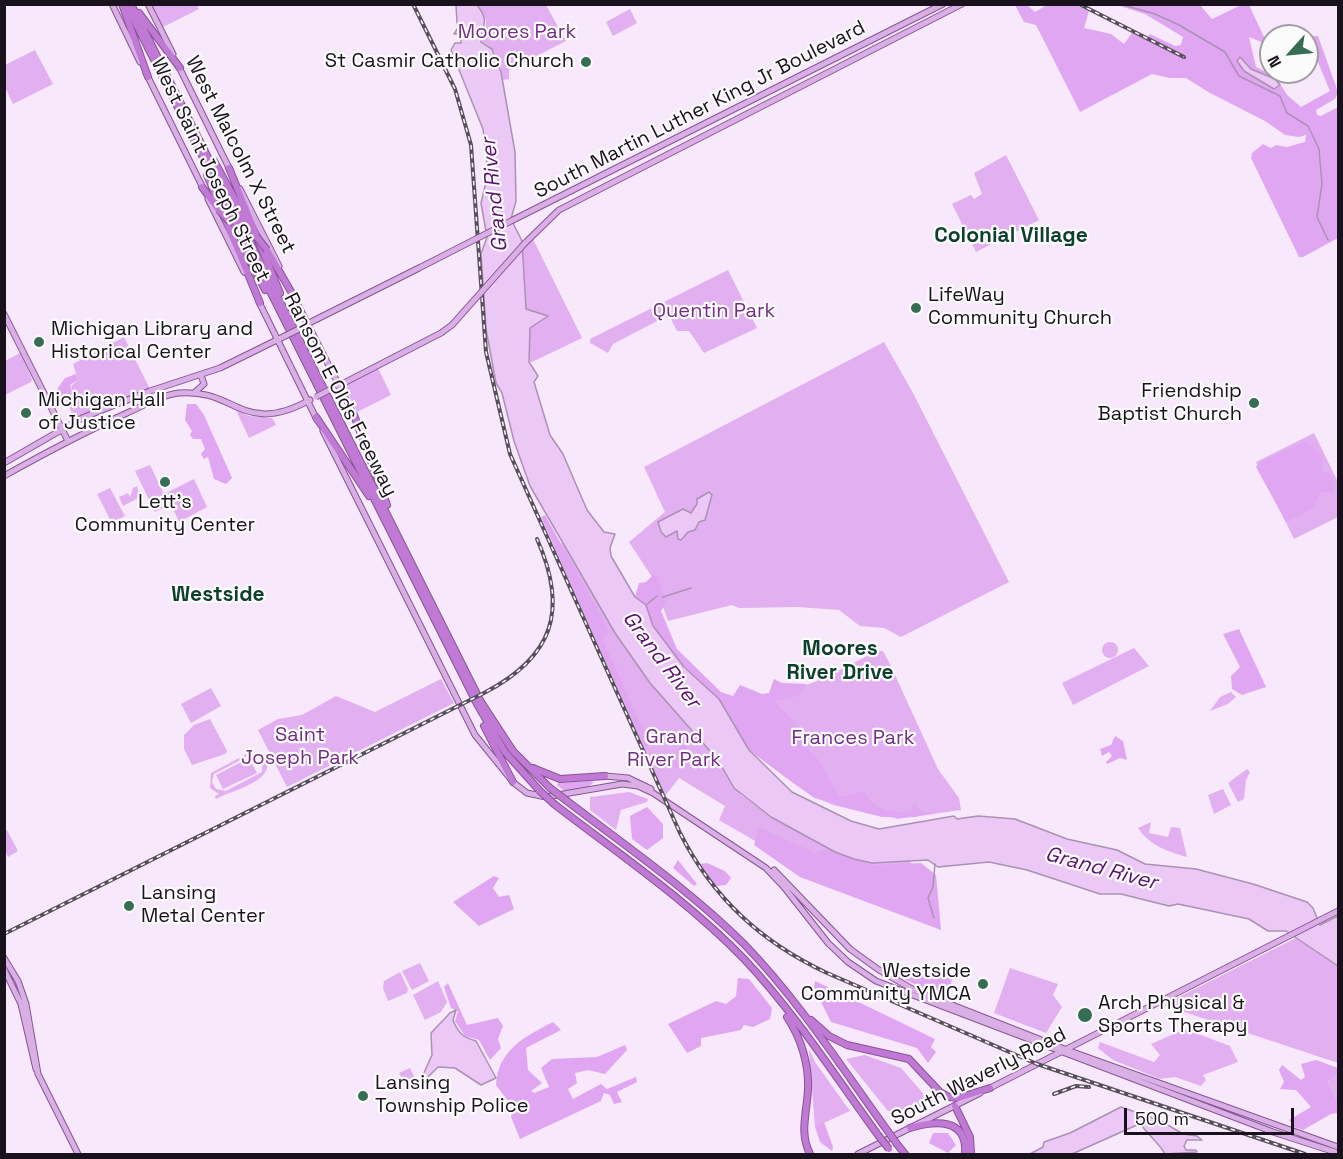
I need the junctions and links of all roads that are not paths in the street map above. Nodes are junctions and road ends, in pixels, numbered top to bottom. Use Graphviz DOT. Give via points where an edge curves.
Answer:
graph roads {
  1 [pos="112,4"];
  2 [pos="124,4"];
  3 [pos="132,4"];
  4 [pos="148,4"];
  5 [pos="945,4"];
  6 [pos="957,4"];
  7 [pos="962,4"];
  8 [pos="940,17"];
  9 [pos="914,19"];
  10 [pos="905,24"];
  11 [pos="927,24"];
  12 [pos="870,42"];
  13 [pos="892,42"];
  14 [pos="882,47"];
  15 [pos="853,51"];
  16 [pos="180,68"];
  17 [pos="838,69"];
  18 [pos="808,74"];
  19 [pos="148,77"];
  20 [pos="822,77"];
  21 [pos="780,99"];
  22 [pos="750,104"];
  23 [pos="179,105"];
  24 [pos="705,126"];
  25 [pos="719,130"];
  26 [pos="680,149"];
  27 [pos="655,151"];
  28 [pos="629,164"];
  29 [pos="229,168"];
  30 [pos="642,168"];
  31 [pos="599,178"];
  32 [pos="620,180"];
  33 [pos="202,187"];
  34 [pos="570,192"];
  35 [pos="590,194"];
  36 [pos="559,210"];
  37 [pos="297,302"];
  38 [pos="260,303"];
  39 [pos="4,314"];
  40 [pos="305,325"];
  41 [pos="278,339"];
  42 [pos="302,346"];
  43 [pos="201,375"];
  44 [pos="336,386"];
  45 [pos="318,388"];
  46 [pos="194,393"];
  47 [pos="128,399"];
  48 [pos="308,401"];
  49 [pos="354,415"];
  50 [pos="316,417"];
  51 [pos="97,427"];
  52 [pos="62,429"];
  53 [pos="54,433"];
  54 [pos="68,441"];
  55 [pos="34,459"];
  56 [pos="4,463"];
  57 [pos="4,476"];
  58 [pos="403,557"];
  59 [pos="414,569"];
  60 [pos="453,657"];
  61 [pos="500,731"];
  62 [pos="605,776"];
  63 [pos="513,782"];
  64 [pos="760,862"];
  65 [pos="1338,911"];
  66 [pos="4,958"];
  67 [pos="746,961"];
  68 [pos="4,969"];
  69 [pos="776,980"];
  70 [pos="1064,1051"];
  71 [pos="38,1074"];
  72 [pos="990,1088"];
  73 [pos="955,1106"];
  74 [pos="910,1128"];
  75 [pos="1338,1147"];
  76 [pos="902,1151"];
  77 [pos="891,1152"];
  78 [pos="1338,1153"];
  79 [pos="78,1155"];
  80 [pos="810,1155"];
  81 [pos="858,1155"];
  82 [pos="965,1155"];
  83 [pos="971,1155"];
  1 -- 19 [label="main road, West Saint Joseph Street"];
  2 -- 19 [label="highway"];
  2 -- 23 [label="highway, Ransom E Olds Freeway"];
  3 -- 16 [label="highway"];
  3 -- 23 [label="highway, Ransom E Olds Freeway"];
  4 -- 16 [label="main road, West Malcolm X Street"];
  5 -- 9 [label="main road, South Martin Luther King Jr Boulevard"];
  5 -- 11 [label="main road" via="924,17"];
  6 -- 8 [label="main road"];
  7 -- 8 [label="main road, South Martin Luther King Jr Boulevard"];
  8 -- 11 [label="main road, South Martin Luther King Jr Boulevard"];
  9 -- 10 [label="main road, South Martin Luther King Jr Boulevard"];
  9 -- 13 [label="main road" via="918,25"];
  10 -- 12 [label="main road, South Martin Luther King Jr Boulevard"];
  10 -- 14 [label="main road" via="880,40 878,44"];
  11 -- 13 [label="main road, South Martin Luther King Jr Boulevard"];
  12 -- 15 [label="main road, South Martin Luther King Jr Boulevard"];
  12 -- 17 [label="main road" via="871,50"];
  13 -- 14 [label="main road, South Martin Luther King Jr Boulevard"];
  14 -- 17 [label="main road, South Martin Luther King Jr Boulevard"];
  15 -- 18 [label="main road, South Martin Luther King Jr Boulevard"];
  15 -- 20 [label="main road" via="820,70"];
  16 -- 29 [label="main road, West Malcolm X Street"];
  17 -- 20 [label="main road, South Martin Luther King Jr Boulevard"];
  18 -- 21 [label="main road" via="812,76 810,81"];
  18 -- 22 [label="main road, South Martin Luther King Jr Boulevard"];
  19 -- 33 [label="main road, West Saint Joseph Street"];
  20 -- 21 [label="main road, South Martin Luther King Jr Boulevard"];
  21 -- 25 [label="main road, South Martin Luther King Jr Boulevard"];
  22 -- 24 [label="main road, South Martin Luther King Jr Boulevard"];
  22 -- 25 [label="main road" via="716,123"];
  23 -- 37 [label="highway, bridge"];
  23 -- 38 [label="highway"];
  23 -- 42 [label="highway, Ransom E Olds Freeway"];
  23 -- 45 [label="highway, Ransom E Olds Freeway"];
  24 -- 26 [label="main road" via="709,129 707,133"];
  24 -- 27 [label="main road, South Martin Luther King Jr Boulevard"];
  25 -- 26 [label="main road, South Martin Luther King Jr Boulevard"];
  26 -- 30 [label="main road, South Martin Luther King Jr Boulevard"];
  27 -- 28 [label="main road, South Martin Luther King Jr Boulevard"];
  27 -- 30 [label="main road" via="638,163"];
  28 -- 31 [label="main road, South Martin Luther King Jr Boulevard"];
  28 -- 32 [label="main road" via="632,170"];
  29 -- 37 [label="main road, West Malcolm X Street"];
  29 -- 42 [label="highway"];
  30 -- 32 [label="main road, South Martin Luther King Jr Boulevard"];
  31 -- 34 [label="main road, South Martin Luther King Jr Boulevard"];
  31 -- 35 [label="main road" via="586,189"];
  32 -- 35 [label="main road, South Martin Luther King Jr Boulevard"];
  33 -- 38 [label="main road, West Saint Joseph Street"];
  33 -- 45 [label="highway, bridge" via="230,222"];
  34 -- 36 [label="main road" via="573,200"];
  34 -- 40 [label="main road, South Martin Luther King Jr Boulevard, bridge"];
  35 -- 36 [label="main road, South Martin Luther King Jr Boulevard"];
  36 -- 44 [label="main road, South Martin Luther King Jr Boulevard, bridge" via="452,325"];
  37 -- 40 [label="main road, West Malcolm X Street"];
  38 -- 41 [label="main road, West Saint Joseph Street"];
  39 -- 52 [label="main road"];
  40 -- 41 [label="main road, South Martin Luther King Jr Boulevard, bridge"];
  40 -- 44 [label="main road, West Malcolm X Street"];
  41 -- 43 [label="main road, South Martin Luther King Jr Boulevard"];
  41 -- 48 [label="main road, West Saint Joseph Street"];
  42 -- 59 [label="highway, Ransom E Olds Freeway"];
  43 -- 46 [label="main road" via="204,384"];
  43 -- 47 [label="main road, South Martin Luther King Jr Boulevard"];
  44 -- 48 [label="main road, South Martin Luther King Jr Boulevard, bridge"];
  44 -- 49 [label="main road, West Malcolm X Street"];
  45 -- 58 [label="highway, Ransom E Olds Freeway"];
  46 -- 48 [label="main road, South Martin Luther King Jr Boulevard" via="259,415 285,412"];
  46 -- 51 [label="main road" via="166,396"];
  47 -- 51 [label="main road" via="92,417 92,424"];
  47 -- 52 [label="main road"];
  48 -- 50 [label="main road, West Saint Joseph Street"];
  49 -- 59 [label="highway"];
  50 -- 58 [label="highway"];
  50 -- 63 [label="main road, West Saint Joseph Street" via="475,735"];
  51 -- 54 [label="main road"];
  52 -- 53 [label="main road"];
  52 -- 54 [label="main road"];
  53 -- 55 [label="main road" via="30,450"];
  53 -- 56 [label="main road"];
  54 -- 55 [label="main road"];
  55 -- 57 [label="main road"];
  58 -- 60 [label="highway, Ransom E Olds Freeway"];
  59 -- 61 [label="highway, Ransom E Olds Freeway"];
  60 -- 63 [label="highway"];
  60 -- 67 [label="highway, Ransom E Olds Freeway, bridge" via="497,741 539,790 677,898"];
  61 -- 62 [label="highway" via="526,762 542,774 564,780"];
  61 -- 69 [label="highway, bridge" via="550,788 703,907"];
  62 -- 64 [label="main road" via="625,777 644,784"];
  63 -- 64 [label="main road" via="527,793 546,797 613,785 644,789"];
  64 -- 70 [label="main road" via="791,886 843,943 879,970 923,994"];
  64 -- 70 [label="main road" via="784,886 828,944 866,975"];
  65 -- 70 [label="main road, South Waverly Road"];
  66 -- 71 [label="main road" via="26,1004"];
  67 -- 77 [label="highway, bridge"];
  67 -- 80 [label="highway" via="786,1015 801,1044 808,1082 803,1137"];
  68 -- 71 [label="main road" via="21,1004"];
  69 -- 72 [label="highway" via="826,1034 850,1046 907,1058 944,1095 958,1098"];
  69 -- 76 [label="highway, bridge"];
  70 -- 72 [label="main road, South Waverly Road"];
  70 -- 75 [label="main road"];
  70 -- 78 [label="main road"];
  71 -- 79 [label="main road"];
  72 -- 73 [label="main road, South Waverly Road"];
  73 -- 74 [label="main road, South Waverly Road"];
  73 -- 83 [label="highway" via="970,1137"];
  74 -- 81 [label="main road, South Waverly Road"];
  74 -- 82 [label="highway" via="937,1122 950,1125 963,1138"];
}
